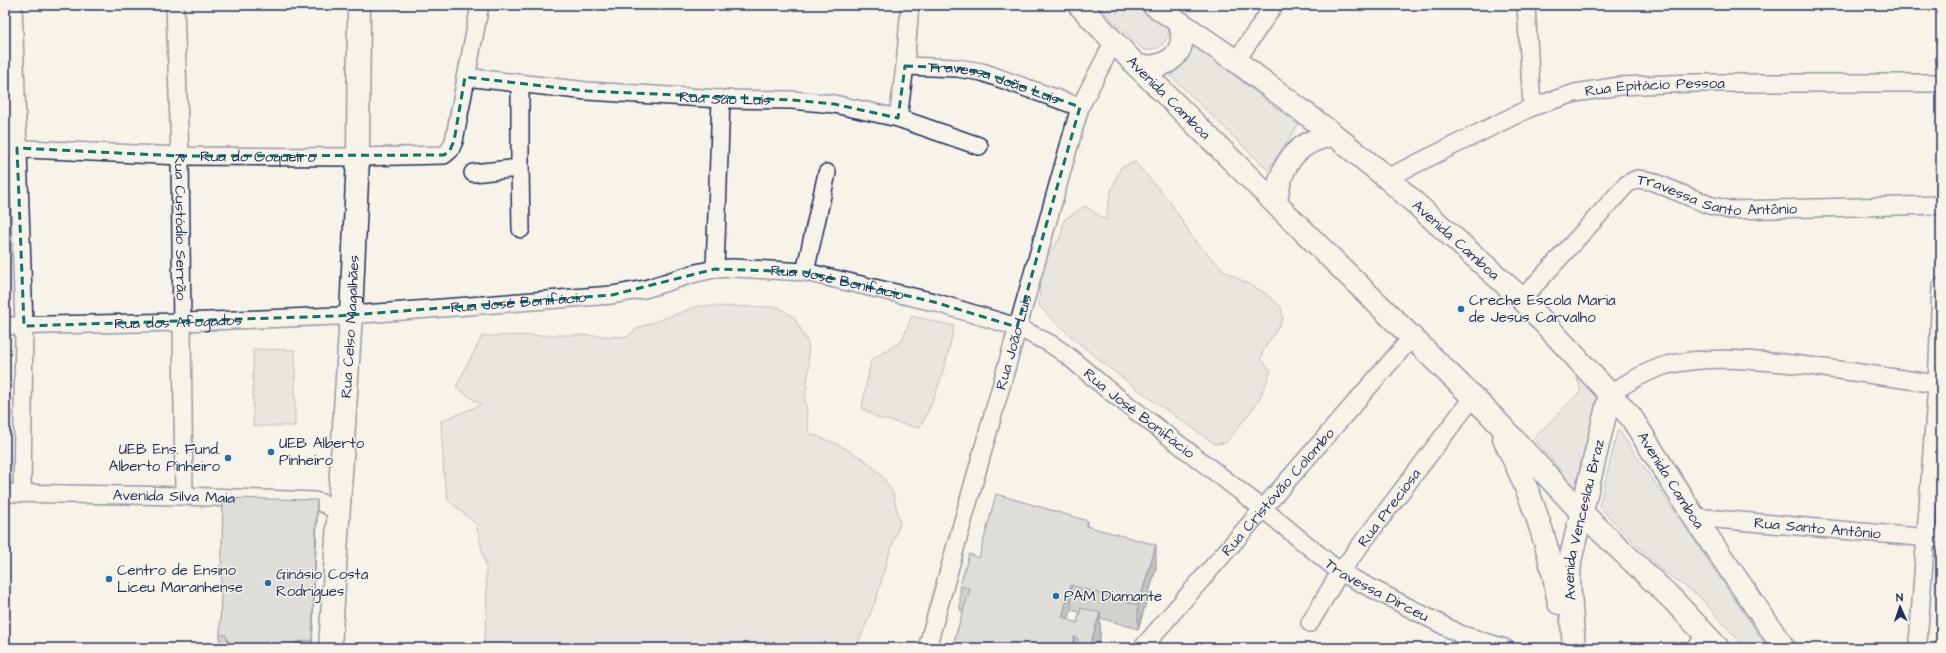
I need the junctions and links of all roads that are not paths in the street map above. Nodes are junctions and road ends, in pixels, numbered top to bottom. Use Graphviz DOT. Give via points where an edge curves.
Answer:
graph roads {
  1 [pos="13,5"];
  2 [pos="175,5"];
  3 [pos="359,5"];
  4 [pos="480,5"];
  5 [pos="910,5"];
  6 [pos="1078,5"];
  7 [pos="1154,5"];
  8 [pos="1274,5"];
  9 [pos="1526,5"];
  10 [pos="1180,23"];
  11 [pos="1114,41"];
  12 [pos="1236,61"];
  13 [pos="905,66"];
  14 [pos="1137,66"];
  15 [pos="465,78"];
  16 [pos="1941,83"];
  17 [pos="520,84"];
  18 [pos="722,99"];
  19 [pos="1080,107"];
  20 [pos="1532,108"];
  21 [pos="898,118"];
  22 [pos="1334,135"];
  23 [pos="979,146"];
  24 [pos="11,148"];
  25 [pos="180,156"];
  26 [pos="358,157"];
  27 [pos="520,168"];
  28 [pos="473,173"];
  29 [pos="827,173"];
  30 [pos="1387,178"];
  31 [pos="1276,204"];
  32 [pos="1941,205"];
  33 [pos="521,229"];
  34 [pos="715,269"];
  35 [pos="805,272"];
  36 [pos="1941,287"];
  37 [pos="1522,299"];
  38 [pos="351,315"];
  39 [pos="183,322"];
  40 [pos="5,326"];
  41 [pos="24,326"];
  42 [pos="1016,327"];
  43 [pos="1413,336"];
  44 [pos="1937,384"];
  45 [pos="1610,394"];
  46 [pos="1473,397"];
  47 [pos="1491,415"];
  48 [pos="13,493"];
  49 [pos="184,496"];
  50 [pos="1262,508"];
  51 [pos="1582,513"];
  52 [pos="340,514"];
  53 [pos="1694,517"];
  54 [pos="1933,539"];
  55 [pos="1340,572"];
  56 [pos="1672,599"];
  57 [pos="1310,623"];
  58 [pos="1457,641"];
  59 [pos="1918,643"];
  60 [pos="1707,644"];
  61 [pos="1780,645"];
  62 [pos="330,648"];
  63 [pos="927,648"];
  64 [pos="1142,648"];
  65 [pos="1506,648"];
  66 [pos="1562,648"];
  67 [pos="1574,648"];
  68 [pos="1731,648"];
  1 -- 24 [label="street"];
  2 -- 25 [label="street, Rua Custódio Serrão"];
  3 -- 26 [label="main road, Rua Celso Magalhães"];
  4 -- 15 [label="street"];
  5 -- 13 [label="street"];
  6 -- 11 [label="main road, Avenida Camboa"];
  7 -- 10 [label="main road, Avenida Camboa"];
  8 -- 12 [label="street"];
  9 -- 20 [label="street"];
  10 -- 12 [label="main road, Avenida Camboa"];
  10 -- 14 [label="main road" via="1181,42 1172,59 1161,66"];
  11 -- 14 [label="main road, Avenida Camboa"];
  11 -- 19 [label="street, Rua João Luís"];
  12 -- 22 [label="main road, Avenida Camboa"];
  13 -- 19 [label="street, Travessa João Luís" via="957,68 982,72"];
  13 -- 21 [label="street"];
  14 -- 31 [label="main road, Avenida Camboa"];
  15 -- 17 [label="street, Rua São Luís"];
  15 -- 26 [label="street, Rua do Coqueiro" via="454,141 444,155"];
  16 -- 20 [label="street, Rua Epitácio Pessoa" via="1620,86 1575,93"];
  17 -- 18 [label="street, Rua São Luís" via="587,91"];
  17 -- 27 [label="street"];
  18 -- 21 [label="street, Rua São Luís" via="792,100 834,104"];
  18 -- 34 [label="street"];
  19 -- 42 [label="street, Rua João Luís"];
  20 -- 30 [label="street, Rua Epitácio Pessoa"];
  21 -- 23 [label="street, Rua São Luís"];
  22 -- 30 [label="main road, Avenida Camboa"];
  22 -- 31 [label="main road" via="1312,141 1300,148 1290,159 1279,182"];
  24 -- 25 [label="street, Rua do Coqueiro"];
  24 -- 41 [label="street"];
  25 -- 26 [label="street, Rua do Coqueiro"];
  25 -- 39 [label="street, Rua Custódio Serrão"];
  26 -- 38 [label="main road, Rua Celso Magalhães"];
  27 -- 28 [label="street"];
  27 -- 33 [label="street"];
  29 -- 35 [label="street"];
  30 -- 37 [label="main road, Avenida Camboa"];
  31 -- 43 [label="main road, Avenida Camboa"];
  32 -- 37 [label="street, Travessa Santo Antônio" via="1730,210 1709,205 1651,181 1637,179 1627,184"];
  34 -- 35 [label="street, Rua José Bonifácio"];
  34 -- 38 [label="street, Rua José Bonifácio" via="644,289 612,295"];
  35 -- 42 [label="street, Rua José Bonifácio" via="934,302"];
  36 -- 44 [label="street"];
  37 -- 45 [label="main road, Avenida Camboa"];
  38 -- 39 [label="street, Rua dos Afogados"];
  38 -- 52 [label="main road, Rua Celso Magalhães"];
  39 -- 41 [label="street, Rua dos Afogados"];
  39 -- 49 [label="street, Rua Custódio Serrão"];
  40 -- 41 [label="street, Rua dos Afogados"];
  41 -- 48 [label="street"];
  42 -- 50 [label="street, Rua José Bonifácio" via="1051,344 1068,356"];
  42 -- 63 [label="street, Rua João Luís"];
  43 -- 46 [label="main road, Avenida Camboa"];
  43 -- 50 [label="street, Rua Cristóvão Colombo"];
  44 -- 45 [label="street" via="1835,369 1714,358 1666,366 1632,380"];
  44 -- 54 [label="street"];
  45 -- 51 [label="main road, Avenida Venceslau Braz"];
  45 -- 53 [label="main road, Avenida Camboa" via="1631,417"];
  46 -- 47 [label="main road, Avenida Camboa"];
  46 -- 55 [label="street, Rua Preciosa"];
  47 -- 51 [label="main road, Avenida Camboa"];
  47 -- 66 [label="main road, Avenida Venceslau Braz" via="1518,466 1541,527 1555,578 1560,607"];
  48 -- 49 [label="street, Avenida Silva Maia"];
  49 -- 52 [label="street, Avenida Silva Maia" via="314,501 325,504"];
  50 -- 55 [label="street, Travessa Dirceu"];
  50 -- 64 [label="street, Rua Cristóvão Colombo"];
  51 -- 56 [label="main road, Avenida Camboa"];
  51 -- 67 [label="main road, Avenida Venceslau Braz" via="1570,560"];
  52 -- 62 [label="main road, Rua Celso Magalhães"];
  53 -- 54 [label="street, Rua Santo Antônio"];
  53 -- 61 [label="main road, Avenida Camboa"];
  54 -- 59 [label="street"];
  55 -- 57 [label="street, Rua Preciosa"];
  55 -- 58 [label="street, Travessa Dirceu"];
  56 -- 60 [label="main road, Avenida Camboa"];
  56 -- 68 [label="main road" via="1700,616"];
  58 -- 65 [label="street, Travessa Dirceu"];
}
